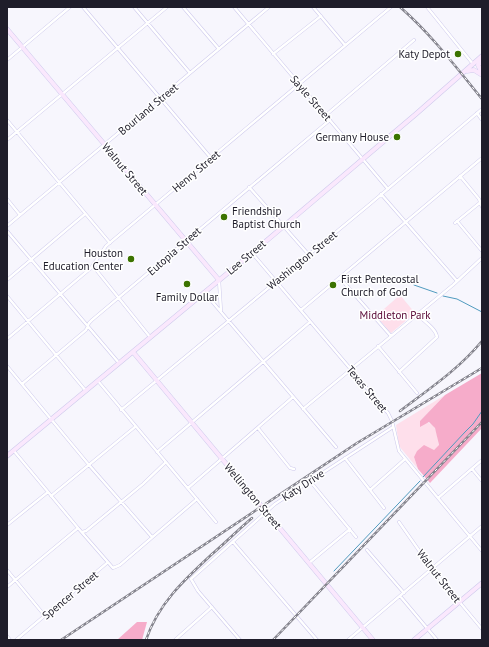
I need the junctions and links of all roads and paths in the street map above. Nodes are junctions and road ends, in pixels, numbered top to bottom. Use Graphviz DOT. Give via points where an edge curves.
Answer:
graph roads {
  1 [pos="70,7"];
  2 [pos="83,7"];
  3 [pos="134,7"];
  4 [pos="167,7"];
  5 [pos="183,7"];
  6 [pos="234,7"];
  7 [pos="269,7"];
  8 [pos="313,7"];
  9 [pos="391,7"];
  10 [pos="428,7"];
  11 [pos="321,16"];
  12 [pos="148,23"];
  13 [pos="249,24"];
  14 [pos="7,29"];
  15 [pos="414,40"];
  16 [pos="345,45"];
  17 [pos="22,47"];
  18 [pos="118,48"];
  19 [pos="219,49"];
  20 [pos="273,54"];
  21 [pos="482,56"];
  22 [pos="7,60"];
  23 [pos="482,61"];
  24 [pos="473,64"];
  25 [pos="465,72"];
  26 [pos="190,73"];
  27 [pos="482,74"];
  28 [pos="298,84"];
  29 [pos="62,94"];
  30 [pos="160,98"];
  31 [pos="482,109"];
  32 [pos="477,113"];
  33 [pos="326,115"];
  34 [pos="7,120"];
  35 [pos="330,120"];
  36 [pos="482,120"];
  37 [pos="17,132"];
  38 [pos="7,140"];
  39 [pos="105,145"];
  40 [pos="211,158"];
  41 [pos="482,158"];
  42 [pos="363,159"];
  43 [pos="460,176"];
  44 [pos="59,182"];
  45 [pos="249,187"];
  46 [pos="388,189"];
  47 [pos="381,194"];
  48 [pos="7,199"];
  49 [pos="481,202"];
  50 [pos="156,205"];
  51 [pos="482,207"];
  52 [pos="85,214"];
  53 [pos="20,215"];
  54 [pos="406,222"];
  55 [pos="7,226"];
  56 [pos="283,226"];
  57 [pos="7,231"];
  58 [pos="186,241"];
  59 [pos="110,243"];
  60 [pos="482,251"];
  61 [pos="252,253"];
  62 [pos="309,255"];
  63 [pos="482,258"];
  64 [pos="32,259"];
  65 [pos="93,266"];
  66 [pos="340,278"];
  67 [pos="7,280"];
  68 [pos="219,280"];
  69 [pos="276,281"];
  70 [pos="457,281"];
  71 [pos="204,292"];
  72 [pos="61,294"];
  73 [pos="7,296"];
  74 [pos="119,297"];
  75 [pos="301,310"];
  76 [pos="417,314"];
  77 [pos="225,316"];
  78 [pos="28,321"];
  79 [pos="229,321"];
  80 [pos="310,322"];
  81 [pos="88,325"];
  82 [pos="391,336"];
  83 [pos="150,338"];
  84 [pos="7,339"];
  85 [pos="378,346"];
  86 [pos="132,352"];
  87 [pos="56,355"];
  88 [pos="263,362"];
  89 [pos="120,363"];
  90 [pos="7,366"];
  91 [pos="351,369"];
  92 [pos="399,372"];
  93 [pos="98,381"];
  94 [pos="156,381"];
  95 [pos="22,384"];
  96 [pos="86,391"];
  97 [pos="417,393"];
  98 [pos="293,397"];
  99 [pos="303,409"];
  100 [pos="121,410"];
  101 [pos="52,420"];
  102 [pos="192,422"];
  103 [pos="135,426"];
  104 [pos="393,427"];
  105 [pos="258,428"];
  106 [pos="336,447"];
  107 [pos="14,451"];
  108 [pos="157,452"];
  109 [pos="7,456"];
  110 [pos="222,458"];
  111 [pos="345,458"];
  112 [pos="405,459"];
  113 [pos="482,460"];
  114 [pos="166,462"];
  115 [pos="89,464"];
  116 [pos="294,469"];
  117 [pos="472,469"];
  118 [pos="482,480"];
  119 [pos="310,481"];
  120 [pos="188,488"];
  121 [pos="370,490"];
  122 [pos="48,492"];
  123 [pos="51,496"];
  124 [pos="438,498"];
  125 [pos="197,499"];
  126 [pos="121,501"];
  127 [pos="384,508"];
  128 [pos="266,511"];
  129 [pos="216,522"];
  130 [pos="398,522"];
  131 [pos="7,525"];
  132 [pos="482,526"];
  133 [pos="78,528"];
  134 [pos="350,529"];
  135 [pos="81,532"];
  136 [pos="152,537"];
  137 [pos="356,537"];
  138 [pos="469,537"];
  139 [pos="233,542"];
  140 [pos="367,550"];
  141 [pos="482,551"];
  142 [pos="107,563"];
  143 [pos="309,563"];
  144 [pos="432,569"];
  145 [pos="7,570"];
  146 [pos="15,580"];
  147 [pos="482,583"];
  148 [pos="7,587"];
  149 [pos="404,593"];
  150 [pos="400,596"];
  151 [pos="459,602"];
  152 [pos="212,607"];
  153 [pos="45,616"];
  154 [pos="363,628"];
  155 [pos="428,629"];
  156 [pos="482,629"];
  157 [pos="7,636"];
  158 [pos="10,640"];
  159 [pos="16,640"];
  160 [pos="176,640"];
  161 [pos="240,640"];
  162 [pos="317,640"];
  163 [pos="348,640"];
  164 [pos="373,640"];
  165 [pos="414,640"];
  166 [pos="437,640"];
  1 -- 17 [label="street"];
  2 -- 18 [label="street"];
  3 -- 12 [label="street"];
  4 -- 12 [label="street"];
  5 -- 19 [label="street"];
  6 -- 13 [label="street, Sayle Street"];
  7 -- 13 [label="street, Bourland Street"];
  8 -- 11 [label="street"];
  9 -- 16 [label="street, Henry Street"];
  10 -- 24 [label="street"];
  11 -- 16 [label="street"];
  11 -- 20 [label="street"];
  12 -- 18 [label="street"];
  12 -- 26 [label="street"];
  13 -- 19 [label="street, Bourland Street"];
  13 -- 20 [label="street, Sayle Street"];
  14 -- 17 [label="street, Walnut Street"];
  15 -- 33 [label="street"];
  16 -- 28 [label="street, Henry Street"];
  17 -- 22 [label="street"];
  17 -- 29 [label="street, Walnut Street"];
  18 -- 29 [label="street"];
  18 -- 30 [label="street"];
  19 -- 26 [label="street, Bourland Street"];
  20 -- 28 [label="street, Sayle Street"];
  21 -- 24 [label="street, Lee Street"];
  23 -- 27 [label="street" via="478,65"];
  24 -- 25 [label="street, Lee Street"];
  24 -- 27 [label="street"];
  25 -- 27 [label="street" via="474,70"];
  25 -- 42 [label="street, Lee Street"];
  26 -- 30 [label="street, Bourland Street"];
  28 -- 33 [label="street, Sayle Street"];
  28 -- 40 [label="street, Henry Street"];
  29 -- 37 [label="street"];
  29 -- 39 [label="street, Walnut Street"];
  30 -- 39 [label="street, Bourland Street"];
  30 -- 40 [label="street"];
  31 -- 32 [label="street, Washington Street"];
  32 -- 36 [label="street"];
  32 -- 46 [label="street, Washington Street"];
  33 -- 35 [label="street, Sayle Street"];
  34 -- 37 [label="street"];
  35 -- 42 [label="street, Sayle Street"];
  35 -- 45 [label="street, Eutopia Street"];
  37 -- 38 [label="street"];
  37 -- 44 [label="street"];
  39 -- 44 [label="street, Bourland Street"];
  39 -- 50 [label="street, Walnut Street"];
  40 -- 50 [label="street, Henry Street"];
  41 -- 43 [label="street"];
  42 -- 46 [label="street, Sayle Street"];
  42 -- 56 [label="street, Lee Street"];
  43 -- 49 [label="street"];
  43 -- 54 [label="street"];
  44 -- 52 [label="street"];
  44 -- 53 [label="street, Bourland Street"];
  45 -- 56 [label="street"];
  45 -- 58 [label="street, Eutopia Street"];
  46 -- 47 [label="street, Washington Street"];
  47 -- 54 [label="street"];
  47 -- 62 [label="street, Washington Street"];
  48 -- 53 [label="street"];
  49 -- 51 [label="street"];
  49 -- 60 [label="street" via="456,222"];
  50 -- 58 [label="street, Walnut Street"];
  50 -- 59 [label="street, Henry Street"];
  52 -- 59 [label="street"];
  52 -- 64 [label="street"];
  53 -- 55 [label="street, Bourland Street"];
  54 -- 66 [label="street"];
  54 -- 70 [label="street"];
  56 -- 61 [label="street, Lee Street"];
  56 -- 62 [label="street"];
  57 -- 64 [label="street"];
  58 -- 68 [label="street, Walnut Street"];
  58 -- 74 [label="street, Eutopia Street"];
  59 -- 65 [label="street, Henry Street"];
  61 -- 68 [label="street, Lee Street"];
  61 -- 69 [label="street, Texas Street"];
  62 -- 69 [label="street, Washington Street"];
  63 -- 70 [label="street"];
  64 -- 67 [label="street"];
  64 -- 72 [label="street"];
  65 -- 72 [label="street, Henry Street"];
  65 -- 74 [label="street"];
  66 -- 75 [label="street"];
  66 -- 82 [label="street"];
  68 -- 71 [label="street, Lee Street"];
  68 -- 77 [label="street" via="221,310"];
  69 -- 75 [label="street, Texas Street"];
  69 -- 79 [label="street, Washington Street"];
  70 -- 76 [label="street"];
  71 -- 77 [label="street"];
  71 -- 83 [label="street, Lee Street"];
  72 -- 78 [label="street, Henry Street"];
  72 -- 81 [label="street"];
  73 -- 78 [label="street"];
  74 -- 81 [label="street, Eutopia Street"];
  74 -- 83 [label="street"];
  75 -- 80 [label="street, Texas Street"];
  76 -- 82 [label="street"];
  76 -- 92 [label="street" via="433,329 437,337"];
  77 -- 79 [label="street"];
  78 -- 84 [label="street, Henry Street"];
  78 -- 87 [label="street"];
  79 -- 88 [label="street"];
  79 -- 94 [label="street, Washington Street"];
  80 -- 88 [label="street"];
  80 -- 91 [label="street, Texas Street"];
  81 -- 87 [label="street, Eutopia Street" via="86,330"];
  81 -- 89 [label="street"];
  82 -- 85 [label="street"];
  83 -- 86 [label="street, Lee Street"];
  85 -- 91 [label="street"];
  85 -- 92 [label="street"];
  86 -- 89 [label="street, Lee Street"];
  86 -- 94 [label="street, Wellington Street"];
  87 -- 95 [label="street, Eutopia Street"];
  87 -- 96 [label="street"];
  88 -- 98 [label="street"];
  88 -- 102 [label="street"];
  89 -- 93 [label="street, Lee Street"];
  90 -- 95 [label="street"];
  91 -- 99 [label="street"];
  91 -- 104 [label="street, Texas Street" via="388,413"];
  92 -- 97 [label="street"];
  93 -- 96 [label="street, Lee Street"];
  93 -- 100 [label="street"];
  94 -- 100 [label="street, Washington Street"];
  94 -- 102 [label="street, Wellington Street"];
  95 -- 101 [label="street"];
  96 -- 101 [label="street, Lee Street"];
  98 -- 99 [label="street"];
  98 -- 105 [label="street"];
  99 -- 106 [label="street"];
  100 -- 103 [label="street"];
  101 -- 107 [label="street, Lee Street"];
  101 -- 115 [label="street"];
  102 -- 108 [label="street"];
  102 -- 110 [label="street, Wellington Street"];
  103 -- 108 [label="street"];
  103 -- 115 [label="street"];
  104 -- 111 [label="street, Katy Drive"];
  104 -- 112 [label="street, Texas Street" via="397,446"];
  105 -- 110 [label="street"];
  105 -- 116 [label="street" via="290,468"];
  107 -- 109 [label="street, Lee Street"];
  107 -- 122 [label="street"];
  108 -- 114 [label="street"];
  110 -- 120 [label="street"];
  110 -- 128 [label="street, Wellington Street"];
  111 -- 119 [label="street, Katy Drive"];
  111 -- 121 [label="street"];
  112 -- 121 [label="street"];
  112 -- 124 [label="street, Texas Street"];
  113 -- 117 [label="street"];
  114 -- 120 [label="street"];
  114 -- 126 [label="street"];
  115 -- 123 [label="street"];
  115 -- 126 [label="street"];
  117 -- 118 [label="street"];
  117 -- 124 [label="street"];
  119 -- 128 [label="street, Katy Drive"];
  119 -- 134 [label="street"];
  120 -- 125 [label="street"];
  121 -- 127 [label="street"];
  122 -- 123 [label="street"];
  122 -- 131 [label="street"];
  123 -- 133 [label="street"];
  124 -- 138 [label="street, Texas Street"];
  125 -- 129 [label="street"];
  125 -- 136 [label="street, Spencer Street"];
  126 -- 135 [label="street" via="86,531"];
  126 -- 136 [label="street"];
  128 -- 139 [label="street, Katy Drive"];
  128 -- 143 [label="street, Wellington Street"];
  130 -- 144 [label="street, Walnut Street"];
  132 -- 138 [label="street"];
  133 -- 135 [label="street"];
  133 -- 146 [label="street"];
  134 -- 137 [label="street"];
  134 -- 143 [label="street"];
  135 -- 142 [label="street"];
  136 -- 142 [label="street, Spencer Street" via="118,567 113,568"];
  138 -- 141 [label="street, Texas Street"];
  138 -- 144 [label="street"];
  139 -- 152 [label="street, Katy Drive" via="191,579"];
  139 -- 162 [label="street"];
  140 -- 149 [label="street"];
  142 -- 153 [label="street, Spencer Street"];
  143 -- 154 [label="street, Wellington Street"];
  144 -- 149 [label="street"];
  144 -- 151 [label="street, Walnut Street"];
  145 -- 146 [label="street"];
  146 -- 148 [label="street"];
  146 -- 153 [label="street"];
  147 -- 151 [label="street"];
  149 -- 150 [label="street"];
  150 -- 154 [label="street"];
  150 -- 155 [label="street"];
  151 -- 155 [label="street"];
  151 -- 156 [label="street, Walnut Street"];
  152 -- 160 [label="street"];
  152 -- 161 [label="street"];
  153 -- 159 [label="street, Spencer Street"];
  154 -- 163 [label="street"];
  154 -- 164 [label="street, Wellington Street"];
  155 -- 165 [label="street"];
  155 -- 166 [label="street"];
  157 -- 158 [label="street"];
}
